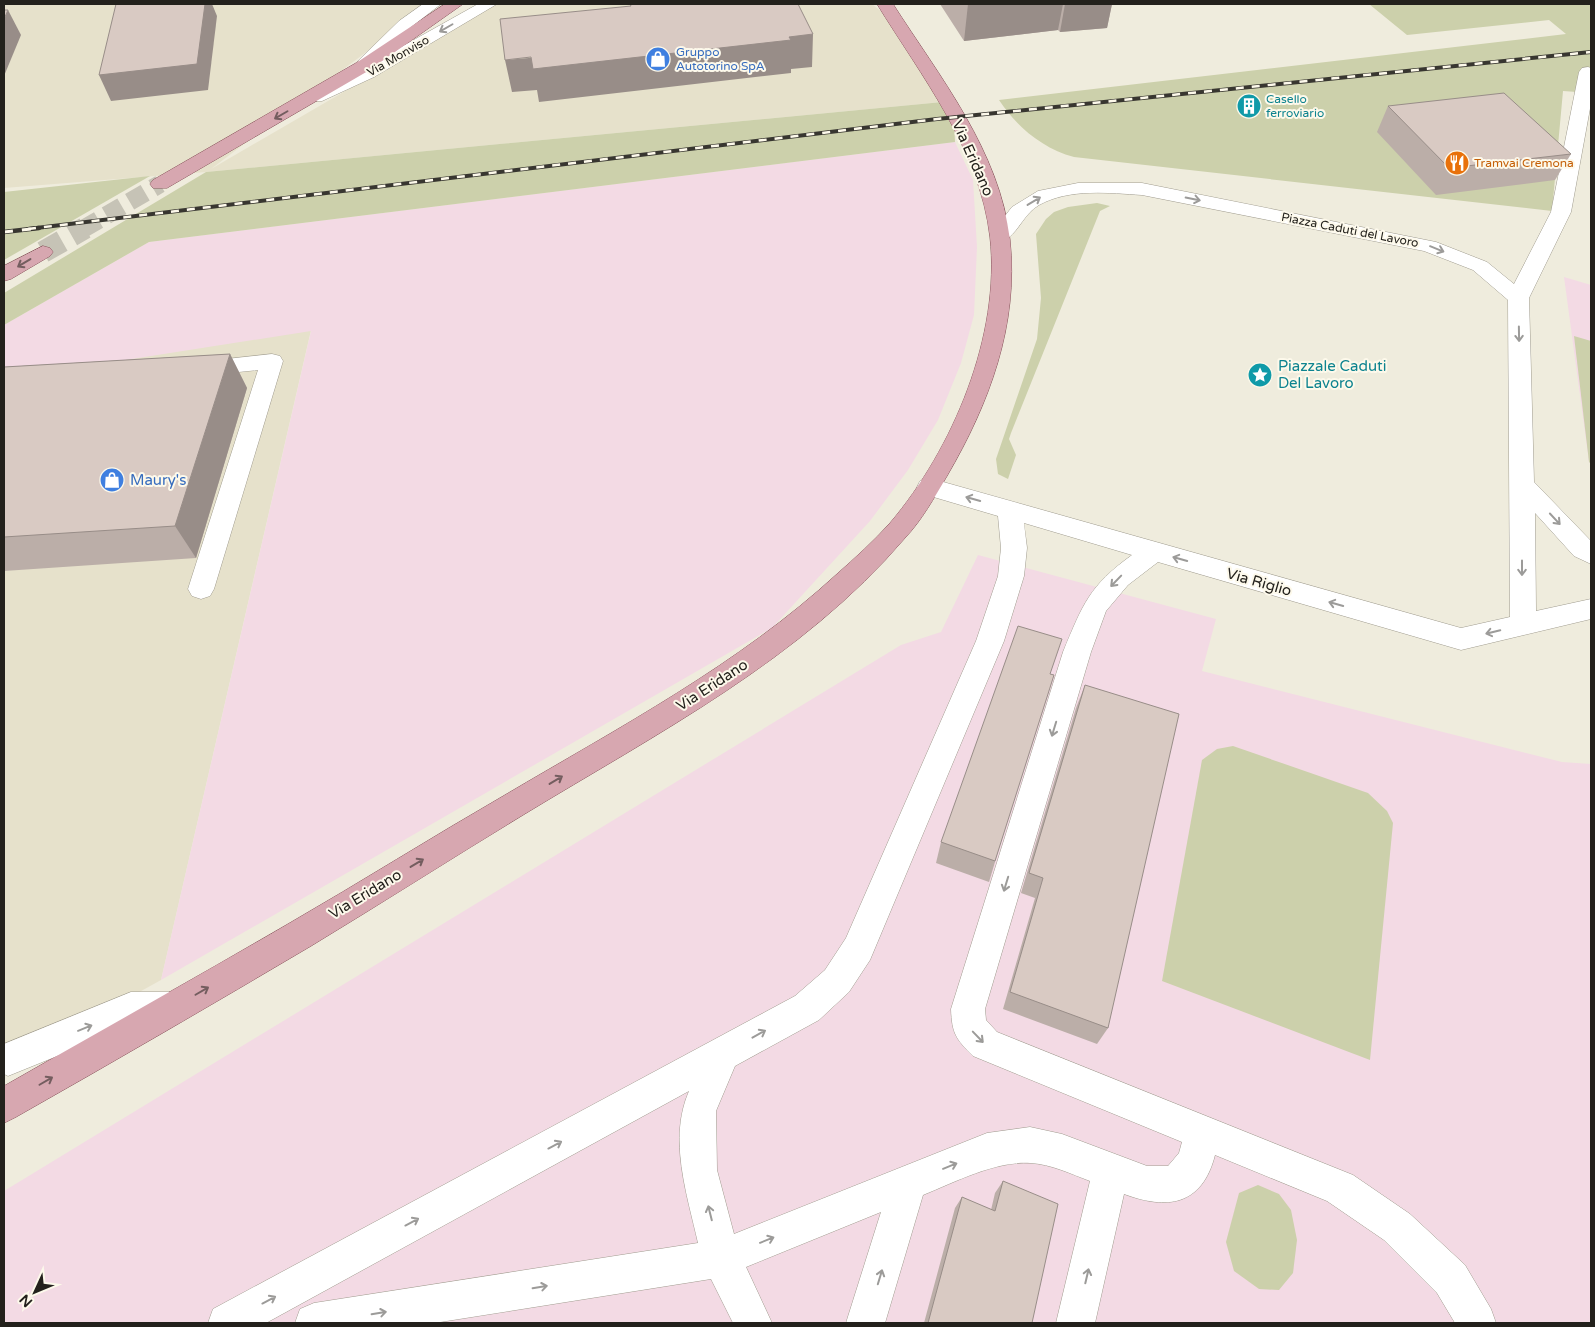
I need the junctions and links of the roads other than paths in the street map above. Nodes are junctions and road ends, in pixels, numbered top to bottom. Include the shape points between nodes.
1 (433, 4) edge
2 (454, 4) edge
3 (489, 4) edge
4 (884, 6) edge
5 (362, 67) junction
6 (1588, 72) dead end
7 (304, 102) junction
8 (160, 184) tunnel mouth
9 (1000, 236) junction
10 (43, 252) tunnel mouth
11 (4, 275) edge
12 (1518, 298) junction
13 (173, 371) edge
14 (1522, 484) junction
15 (929, 487) junction
16 (1010, 510) junction
17 (1155, 551) junction
18 (1591, 554) edge
19 (202, 589) dead end
20 (1591, 609) edge
21 (1523, 624) junction
22 (171, 1008) junction
23 (722, 1055) junction
24 (8, 1060) dead end
25 (4, 1105) edge
26 (1203, 1132) junction
27 (1111, 1170) junction
28 (908, 1183) junction
29 (721, 1258) junction
30 (226, 1323) edge
31 (314, 1323) edge
32 (753, 1323) edge
33 (866, 1323) edge
34 (1076, 1323) edge
35 (1477, 1323) edge

1 - 5 street via 405,24
2 - 5 main road, Via Monviso
3 -> 7 street, Via Monviso via 368,73
4 - 9 main road, Via Eridano via 962,128 991,194
5 - 7 main road, Via Monviso
6 - 12 street via 1561,212
7 -> 8 main road, Via Monviso
9 -> 12 street, Piazza Caduti del Lavoro via 1020,210 1042,196 1080,188 1142,189 1429,246 1480,266
9 - 15 main road, Via Eridano via 1000,297 986,371 967,419
10 -> 11 main road
12 -> 14 street
13 - 19 street via 272,361
14 -> 18 street
14 -> 21 street
16 -> 15 street, Via Riglio
22 -> 15 main road, Via Eridano via 303,933 642,729 779,640 831,597 898,531
16 - 17 street, Via Riglio
23 -> 16 street via 808,1008 837,981 858,949 990,641 1011,576 1014,548
21 -> 17 street, Via Riglio via 1461,639
17 -> 26 street via 1119,578 1095,606 1077,652 968,1009 968,1018 969,1028 985,1044
20 - 21 street, Via Riglio
24 -> 22 street via 131,1009
25 -> 22 main road, Via Eridano
29 -> 23 street via 699,1170 698,1111
30 -> 23 street
26 - 27 street via 1195,1163 1176,1184 1147,1184
26 - 35 street via 1340,1188 1397,1227 1451,1279
28 -> 27 street via 987,1151 1030,1145 1062,1152
34 -> 27 street
29 -> 28 street
33 -> 28 street
31 -> 29 street
29 - 32 street

